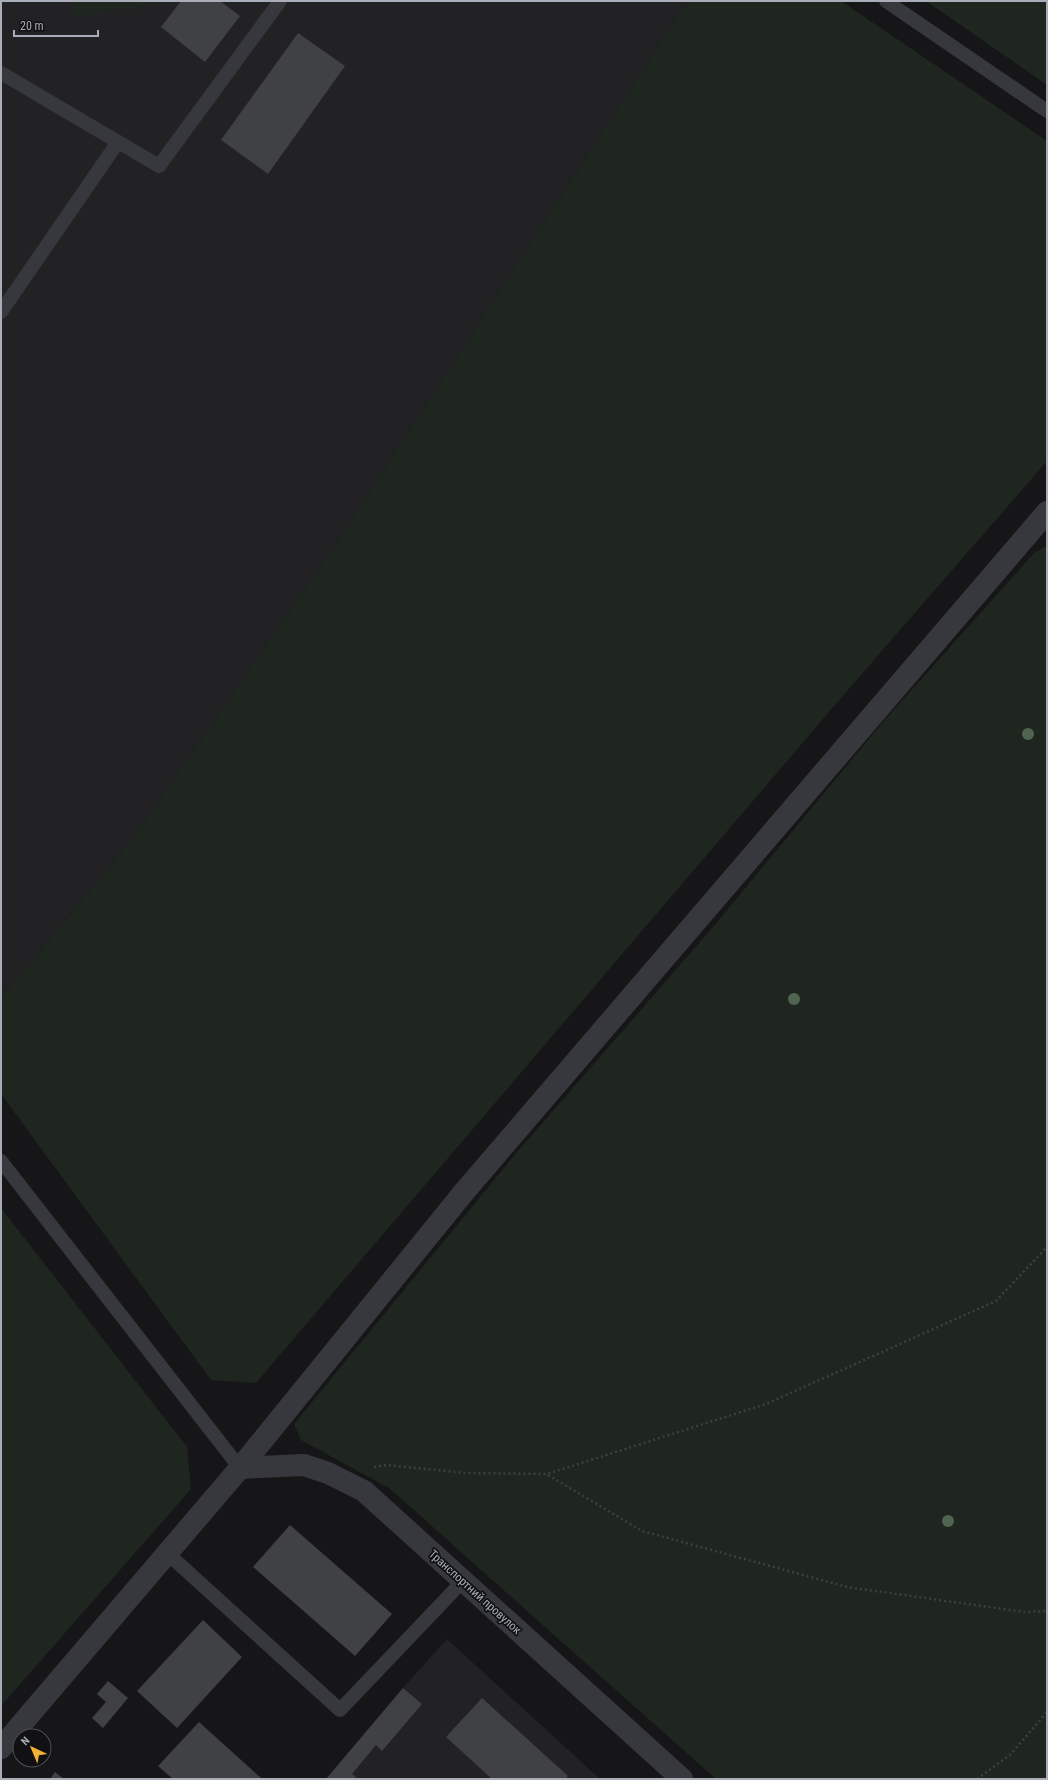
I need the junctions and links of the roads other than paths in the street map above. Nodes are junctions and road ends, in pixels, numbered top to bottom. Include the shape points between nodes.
1 (280, 1) edge
2 (886, 1) edge
3 (1, 73) edge
4 (1047, 111) edge
5 (118, 142) junction
6 (1, 312) edge
7 (1047, 512) edge
8 (1, 1161) edge
9 (240, 1468) junction
10 (167, 1553) junction
11 (463, 1581) junction
12 (1, 1748) edge
13 (682, 1779) edge

1 - 5 lane via 159,166
2 - 4 lane
3 - 5 lane
5 - 6 lane
7 - 9 street via 464,1192
8 - 9 lane
9 - 10 street
9 - 11 street, Транспортний провулок via 304,1465 328,1473 364,1491
10 - 11 lane via 340,1710
10 - 12 street
11 - 13 street, Транспортний провулок

